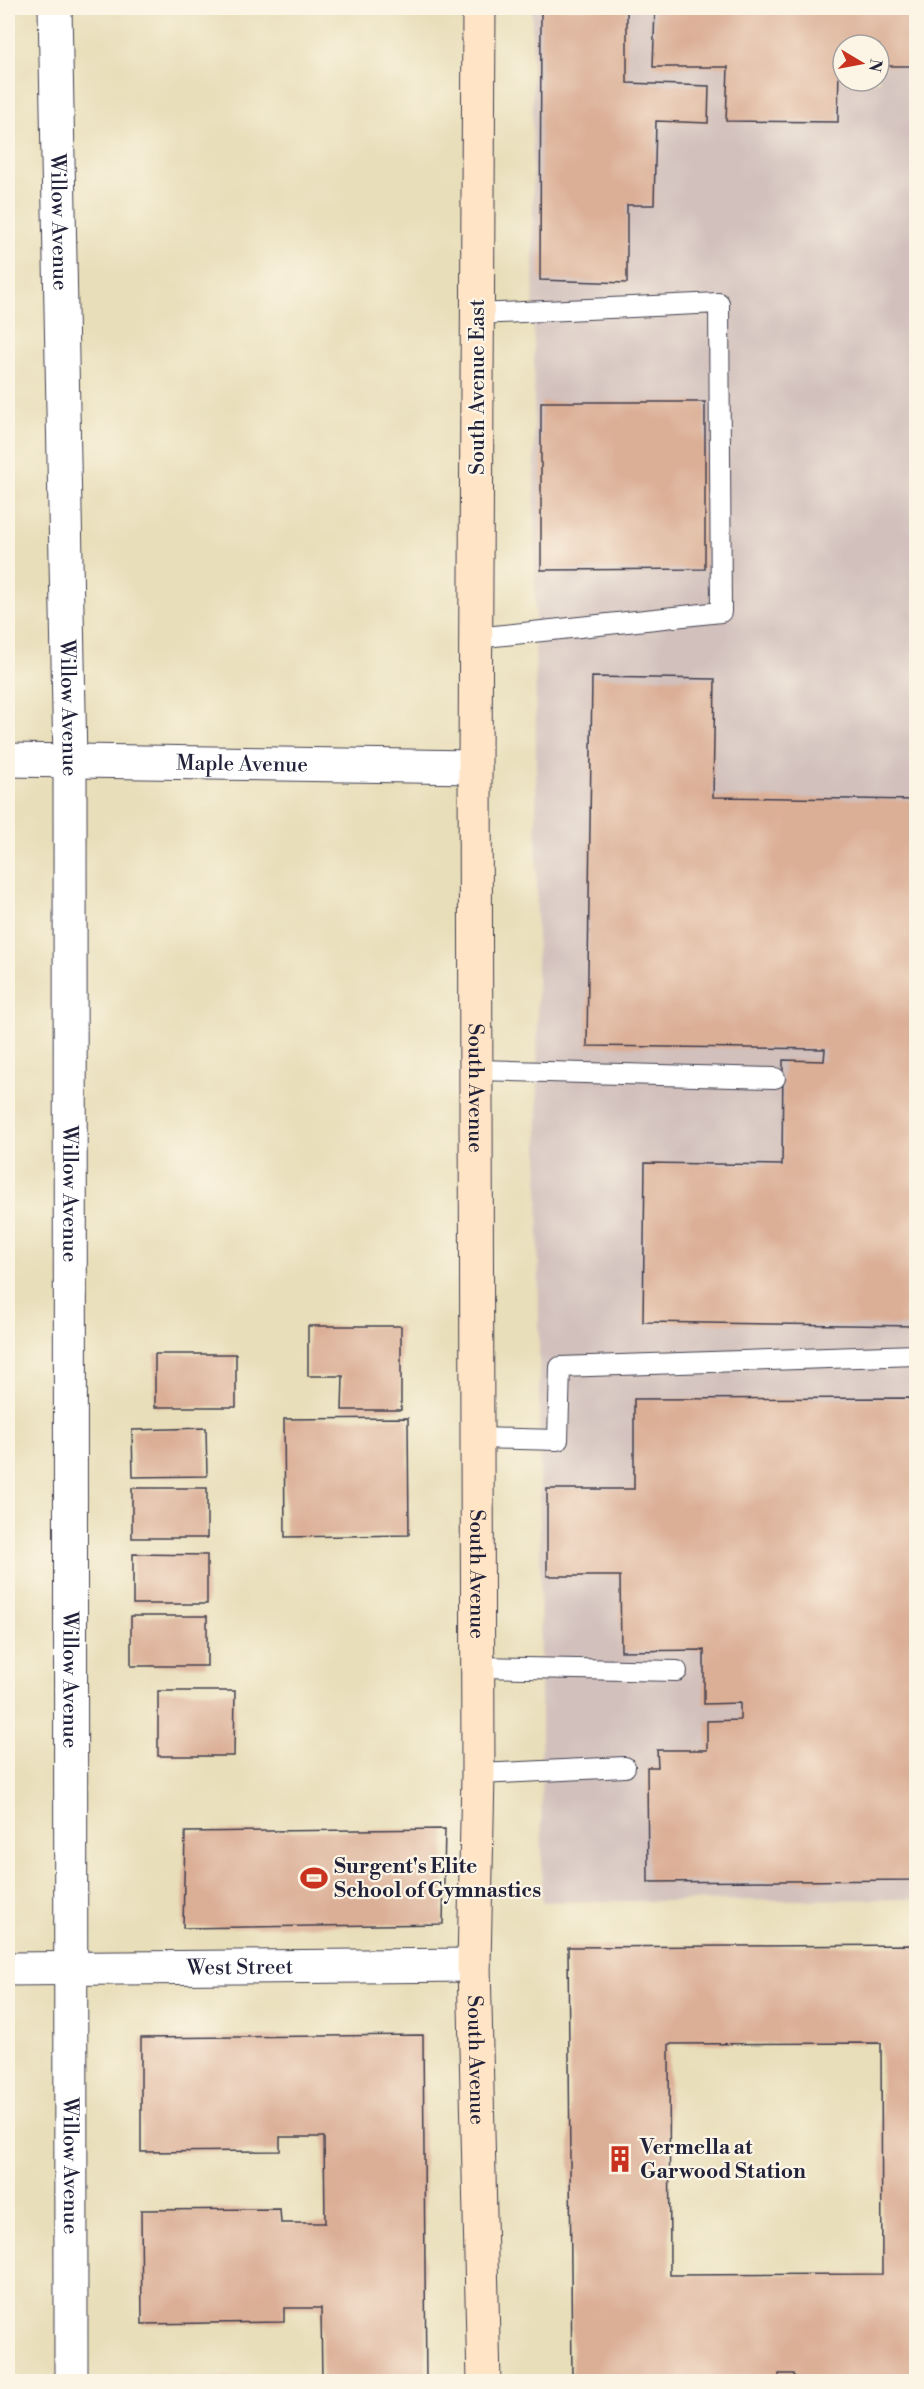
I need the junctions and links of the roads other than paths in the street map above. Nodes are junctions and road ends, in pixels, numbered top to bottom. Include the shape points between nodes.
1 (55, 8) edge
2 (479, 8) edge
3 (477, 314) junction
4 (476, 638) junction
5 (8, 760) edge
6 (70, 761) junction
7 (475, 767) junction
8 (476, 1070) junction
9 (775, 1078) dead end
10 (916, 1355) edge
11 (477, 1438) junction
12 (477, 1667) junction
13 (677, 1671) dead end
14 (625, 1767) dead end
15 (477, 1774) junction
16 (474, 1965) junction
17 (8, 1969) edge
18 (71, 1969) junction
19 (71, 2382) edge
20 (484, 2382) edge

1 - 6 street, Willow Avenue
2 - 3 main road, South Avenue East
3 - 4 main road, South Avenue East
3 - 4 lane via 719,303 721,612
4 - 7 main road, South Avenue East
5 - 6 street, Maple Avenue
6 - 7 street, Maple Avenue
6 - 18 street, Willow Avenue
7 - 8 main road, South Avenue
8 - 9 lane
8 - 11 main road, South Avenue
10 - 11 lane via 560,1367 558,1440
11 - 12 main road, South Avenue
12 - 13 lane
12 - 15 main road, South Avenue
14 - 15 lane
15 - 16 main road, South Avenue
16 - 18 street, West Street
16 - 20 main road, South Avenue
17 - 18 street, West Street
18 - 19 street, Willow Avenue

